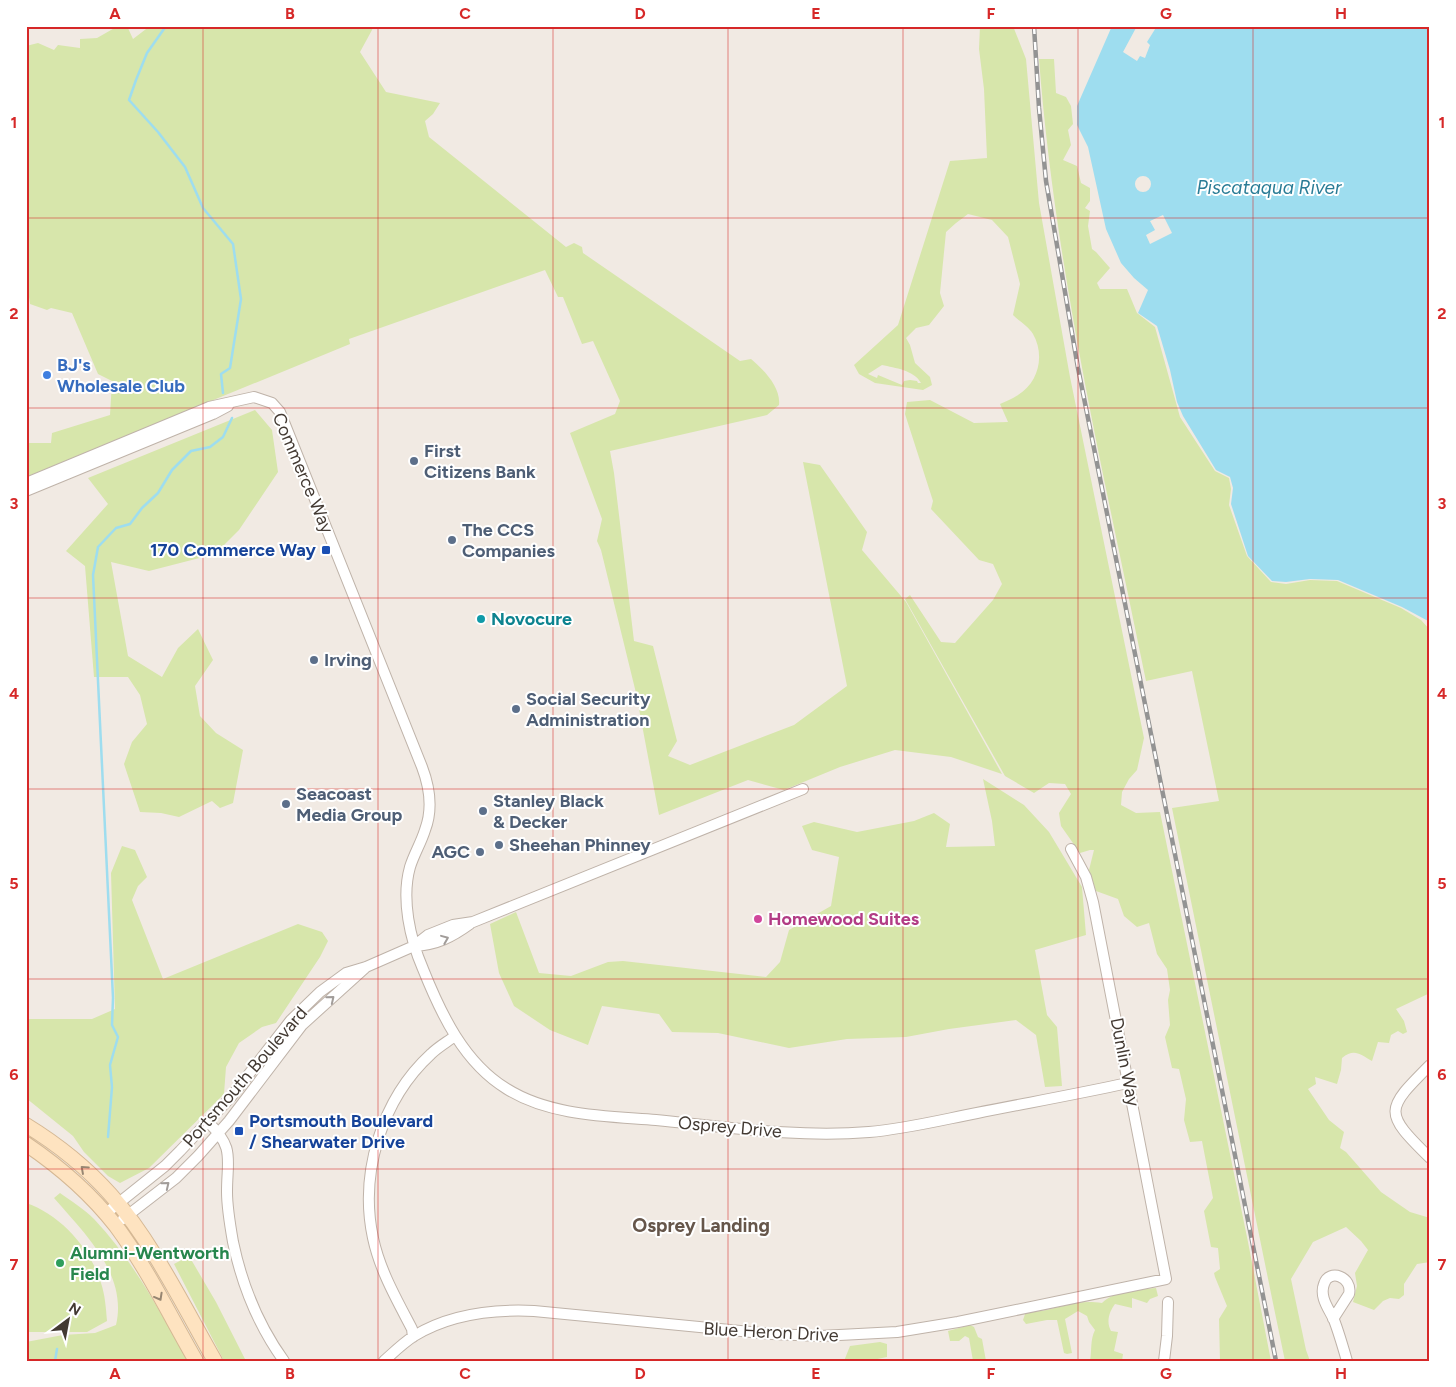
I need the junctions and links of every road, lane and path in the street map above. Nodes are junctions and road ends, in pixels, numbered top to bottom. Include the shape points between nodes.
1 (238, 401) junction
2 (26, 483) edge
3 (26, 492) edge
4 (803, 789) dead end
5 (1071, 849) dead end
6 (414, 946) junction
7 (366, 967) junction
8 (455, 1036) junction
9 (1430, 1065) edge
10 (1128, 1083) junction
11 (208, 1122) junction
12 (26, 1125) edge
13 (219, 1133) junction
14 (26, 1144) edge
15 (1430, 1158) edge
16 (118, 1203) junction
17 (105, 1214) junction
18 (128, 1216) junction
19 (115, 1226) junction
20 (1166, 1279) joint
21 (1168, 1302) dead end
22 (1333, 1318) dead end
23 (413, 1336) junction
24 (196, 1361) edge
25 (215, 1361) edge
26 (284, 1361) edge
27 (384, 1361) edge
28 (1164, 1361) edge
29 (1347, 1361) edge

1 - 2 street, Commerce Way via 209,407
1 - 3 street, Commerce Way
1 - 6 street, Commerce Way via 254,397 266,400 283,417 427,779 430,796 428,818 410,867 408,885
4 - 6 street, Portsmouth Boulevard via 473,922 454,935 430,945
5 - 10 street, Dunlin Way via 1086,877 1093,902
6 - 7 street, Portsmouth Boulevard
6 - 8 street, Osprey Drive
7 - 11 street, Portsmouth Boulevard via 346,973 300,1010
13 -> 7 street, Portsmouth Boulevard via 302,1025
8 - 10 street, Osprey Drive via 497,1082 548,1106 616,1117 780,1132 884,1130
8 - 23 street via 430,1055 406,1083 386,1119 371,1167 369,1211 373,1239 386,1278
9 - 15 street via 1402,1094 1395,1110 1403,1131
10 - 20 street, Dunlin Way
11 - 13 street
11 - 16 street, Portsmouth Boulevard via 165,1166
16 -> 12 main road via 68,1154
18 -> 13 street, Portsmouth Boulevard via 188,1167
13 - 26 street via 228,1156 228,1204 242,1277 256,1315
14 - 17 main road via 63,1172
16 - 17 street, Portsmouth Boulevard
16 - 18 main road
17 - 19 main road
18 - 19 street, Portsmouth Boulevard
18 - 25 main road
19 -> 24 main road via 146,1272
20 - 23 street, Blue Heron Drive via 958,1322 872,1334 800,1336 508,1310 471,1314
21 - 28 street
22 - 29 street
23 - 27 street, Blue Heron Drive

